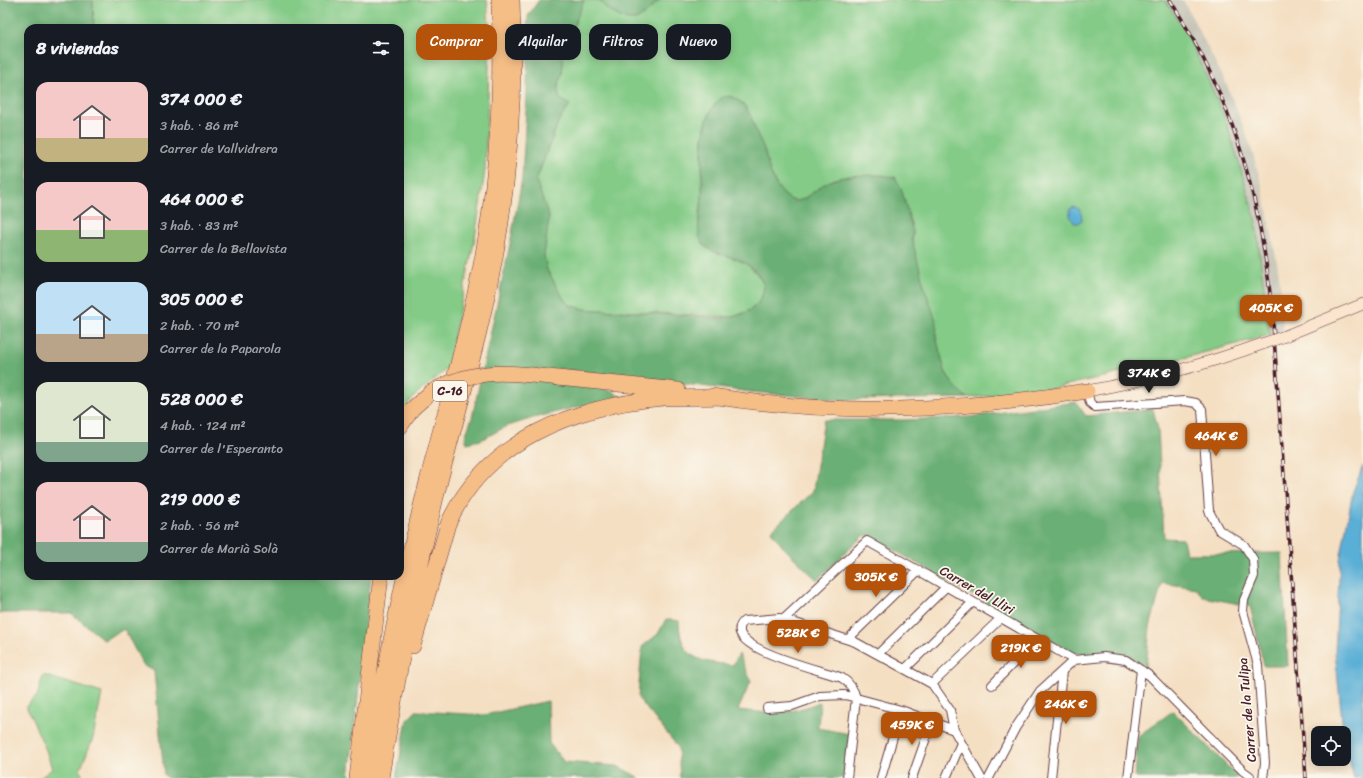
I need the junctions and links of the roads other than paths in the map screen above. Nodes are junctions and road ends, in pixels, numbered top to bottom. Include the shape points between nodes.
1 (499, 0) edge
2 (512, 0) edge
3 (1363, 304) edge
4 (1087, 391) junction
5 (720, 397) junction
6 (404, 421) edge
7 (919, 570) junction
8 (381, 580) edge
9 (404, 580) edge
10 (404, 580) edge
11 (946, 586) junction
12 (973, 602) junction
13 (1000, 618) junction
14 (784, 619) junction
15 (848, 639) junction
16 (1037, 639) junction
17 (879, 653) junction
18 (1074, 660) junction
19 (905, 668) junction
20 (1141, 670) junction
21 (1062, 671) junction
22 (932, 684) junction
23 (992, 685) dead end
24 (856, 698) junction
25 (767, 708) dead end
26 (901, 710) junction
27 (932, 721) junction
28 (954, 730) junction
29 (961, 743) junction
30 (384, 759) junction
31 (1251, 777) edge
32 (357, 778) edge
33 (367, 778) edge
34 (381, 778) edge
35 (847, 778) edge
36 (881, 778) edge
37 (912, 778) edge
38 (946, 778) edge
39 (981, 778) edge
40 (988, 778) edge
41 (1051, 778) edge
42 (1128, 778) edge
43 (1263, 778) edge

1 - 9 highway, C-16 via 499,122 481,266
2 - 30 highway, C-16 via 512,118 501,224 472,360 418,578
3 - 4 main road, bridge via 1266,344 1213,362
4 - 5 highway via 985,405 894,411 806,406
4 - 43 street, Carrer de la Tulipa via 1090,404 1095,407 1191,401 1199,406 1203,413 1209,511 1224,535 1248,549 1253,559 1254,576 1244,600 1243,611 1258,665 1265,763
5 - 6 highway, bridge via 507,373 476,374 430,392 412,409
5 - 30 highway via 664,398 614,405 584,413 557,422 514,444 482,472 456,507 448,524
7 - 11 street, Carrer del Lliri
7 - 14 street, Carrer del Lliri via 867,541
7 - 15 street
8 - 32 highway
10 - 33 highway, C-16
11 - 12 street, Carrer del Lliri
11 - 17 street
12 - 13 street, Carrer del Lliri
12 - 19 street
13 - 16 street, Carrer del Lliri
13 - 22 street
14 - 15 street
14 - 24 street via 744,621 740,631 750,643 771,655 841,678 852,688
15 - 17 street
16 - 18 street, Carrer del Lliri
16 - 23 street
17 - 19 street
18 - 20 street via 1115,658 1126,660
18 - 21 street
19 - 22 street
20 - 31 street
20 - 42 street
21 - 40 street via 1040,691 1030,705
21 - 41 street
22 - 28 street via 950,710
24 - 25 street via 834,694 792,706
24 - 26 street
24 - 35 street
26 - 27 street
26 - 36 street
27 - 28 street
27 - 37 street
28 - 29 street
29 - 38 street
29 - 39 street
30 - 34 highway, C-16

